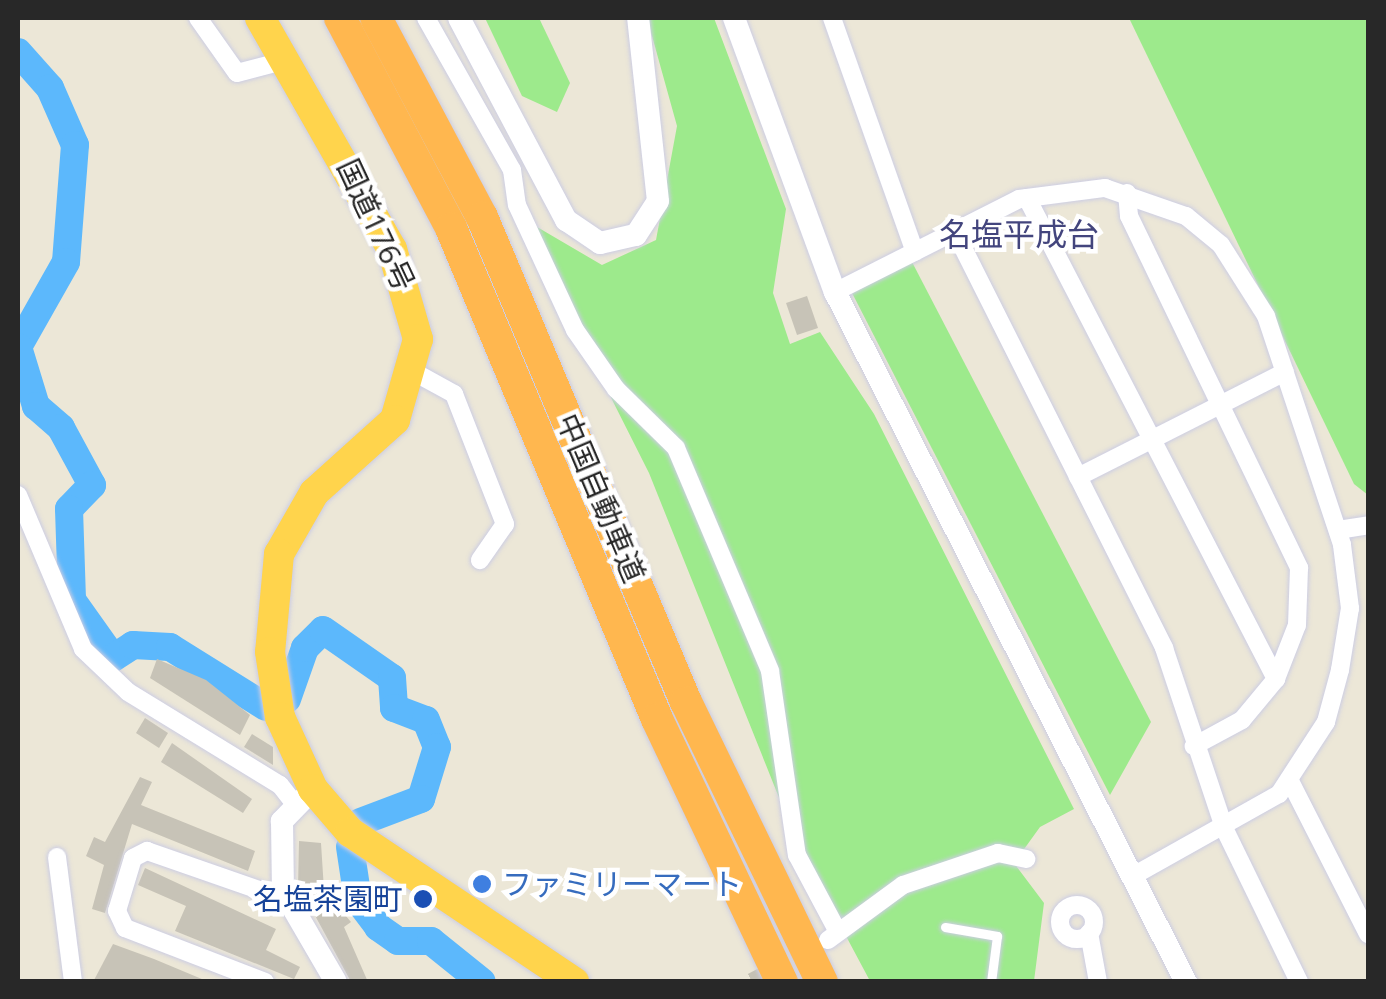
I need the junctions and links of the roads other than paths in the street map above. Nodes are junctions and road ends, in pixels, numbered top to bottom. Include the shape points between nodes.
1 (198, 18) edge
2 (260, 18) edge
3 (340, 18) edge
4 (376, 18) edge
5 (426, 18) edge
6 (459, 18) edge
7 (638, 18) edge
8 (734, 18) edge
9 (832, 18) edge
10 (287, 60) junction
11 (1127, 193) junction
12 (1027, 198) junction
13 (955, 232) junction
14 (915, 252) junction
15 (835, 292) junction
16 (414, 372) junction
17 (1285, 372) junction
18 (1225, 402) junction
19 (1150, 440) junction
20 (1078, 477) junction
21 (18, 495) edge
22 (1368, 526) edge
23 (1338, 530) junction
24 (480, 560) dead end
25 (1276, 679) junction
26 (1194, 746) junction
27 (1290, 781) junction
28 (304, 796) junction
29 (1225, 830) junction
30 (57, 857) dead end
31 (1026, 859) dead end
32 (1133, 876) junction
33 (288, 900) junction
34 (944, 927) dead end
35 (1090, 934) dead end
36 (1368, 934) edge
37 (73, 982) edge
38 (266, 982) edge
39 (336, 982) edge
40 (574, 982) edge
41 (782, 982) edge
42 (822, 982) edge
43 (991, 982) edge
44 (1098, 982) edge
45 (1186, 982) edge
46 (1299, 982) edge

1 - 10 street via 237,73
2 - 10 highway, 国道176号
3 - 41 highway, 中国自動車道 via 451,228 657,719
4 - 42 highway, 中国自動車道 via 482,217 686,702
5 - 31 street via 512,170 517,205 574,330 616,389 676,448 770,671 798,855 833,936 917,879 998,853
6 - 7 street via 566,220 600,243 636,234 658,200
8 - 15 street
9 - 14 street
10 - 16 highway, 国道176号 via 392,249 416,320
11 - 12 street
11 - 17 street via 1186,216 1221,244 1260,303
11 - 18 street via 1129,216
12 - 13 street
12 - 19 street
13 - 14 street
13 - 20 street
14 - 15 street
15 - 32 street
16 - 24 street via 454,394 505,524
16 - 28 highway, 国道176号 via 395,420 314,492 279,554 272,683
17 - 18 street
17 - 23 street
18 - 19 street
18 - 25 street via 1298,568 1297,625
19 - 20 street
19 - 25 street
20 - 26 street via 1164,648
21 - 28 street via 83,649 128,692
22 - 23 street
23 - 27 street via 1350,608 1340,670 1326,722
25 - 26 street via 1242,720
26 - 29 street
27 - 29 street
27 - 36 street
28 - 33 street via 282,821
28 - 40 highway, 国道176号
29 - 32 street
29 - 46 street
30 - 37 street
32 - 45 street
33 - 38 street via 147,851 133,858 118,912 124,928
33 - 39 street
34 - 43 lane via 998,936
35 - 44 street

